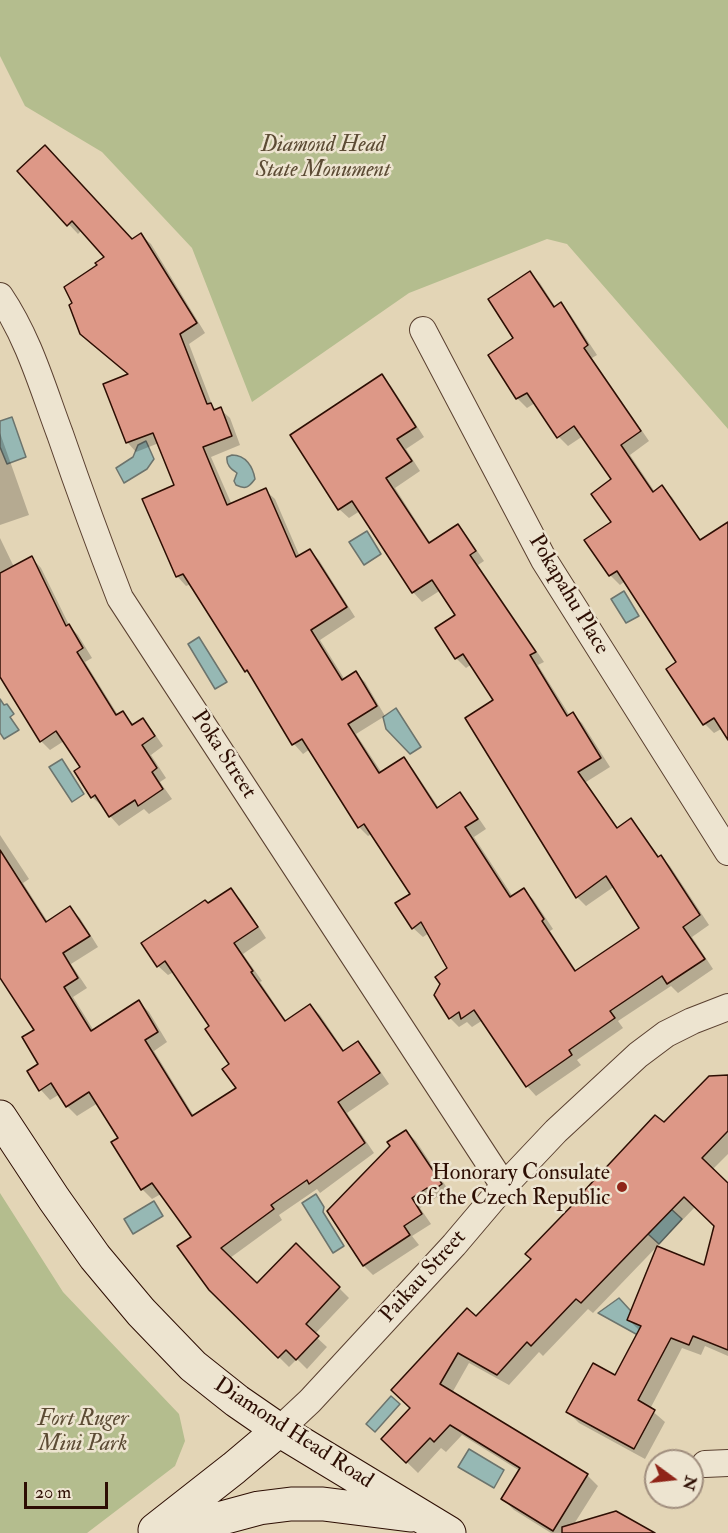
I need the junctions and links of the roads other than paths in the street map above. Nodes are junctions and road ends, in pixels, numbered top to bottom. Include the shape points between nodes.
1 (0, 296) edge
2 (423, 330) dead end
3 (728, 852) edge
4 (728, 1007) edge
5 (0, 1117) edge
6 (504, 1186) junction
7 (279, 1430) junction
8 (420, 1516) junction
9 (151, 1533) edge
10 (167, 1533) edge
11 (449, 1533) edge

1 - 6 street, Poka Street via 28,344 120,598
2 - 3 street, Pokapahu Place via 544,560
4 - 6 street, Paikau Street via 675,1029 638,1054
5 - 7 street, Diamond Head Road via 95,1257 141,1312 193,1366
6 - 7 street, Paikau Street via 454,1245
7 - 8 street, Diamond Head Road
7 - 9 street, Paikau Street
8 - 10 street via 291,1504 259,1508
8 - 11 street, Diamond Head Road

